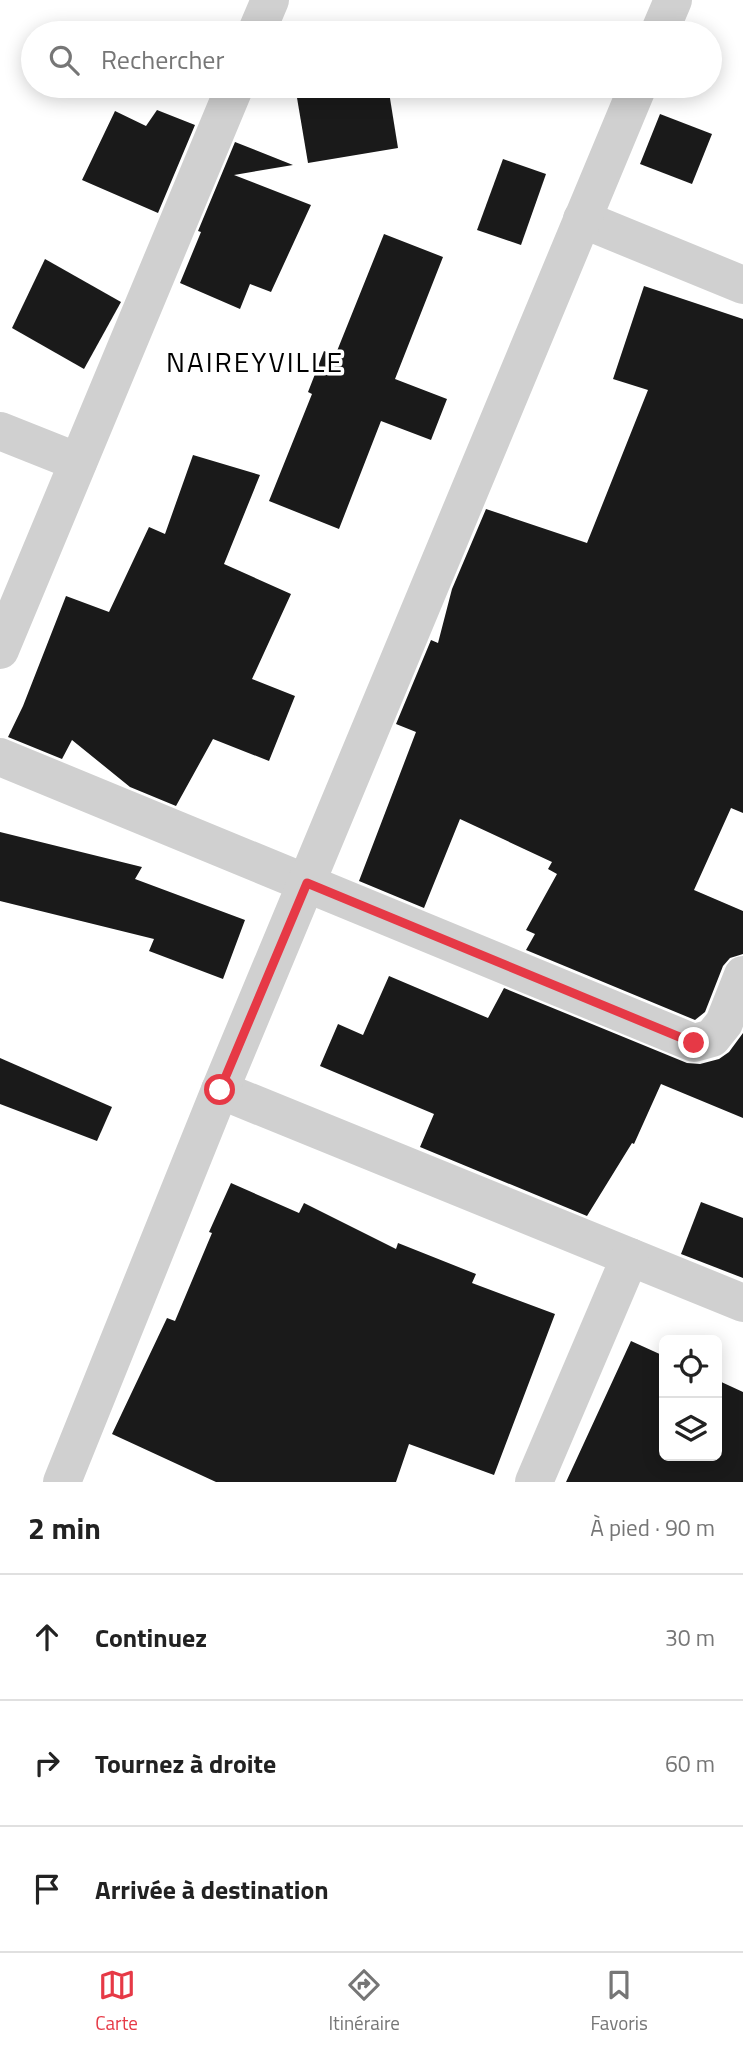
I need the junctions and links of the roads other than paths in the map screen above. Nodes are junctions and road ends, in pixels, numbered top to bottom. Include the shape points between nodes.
1 (270, 0) edge
2 (673, 0) edge
3 (261, 21) edge
4 (664, 21) edge
5 (229, 98) edge
6 (633, 98) edge
7 (582, 219) junction
8 (743, 285) edge
9 (0, 431) edge
10 (78, 462) junction
11 (0, 650) edge
12 (0, 757) edge
13 (307, 883) junction
14 (743, 975) edge
15 (220, 1090) junction
16 (630, 1257) junction
17 (743, 1303) edge
18 (62, 1482) edge
19 (534, 1482) edge

1 - 3 street
2 - 4 street
5 - 10 street
6 - 7 street
7 - 8 street
7 - 13 street
9 - 10 street
10 - 11 street
12 - 13 street
13 - 14 street via 694,1043 712,1038 724,1023
13 - 15 street
15 - 16 street
15 - 18 street
16 - 17 street
16 - 19 street

